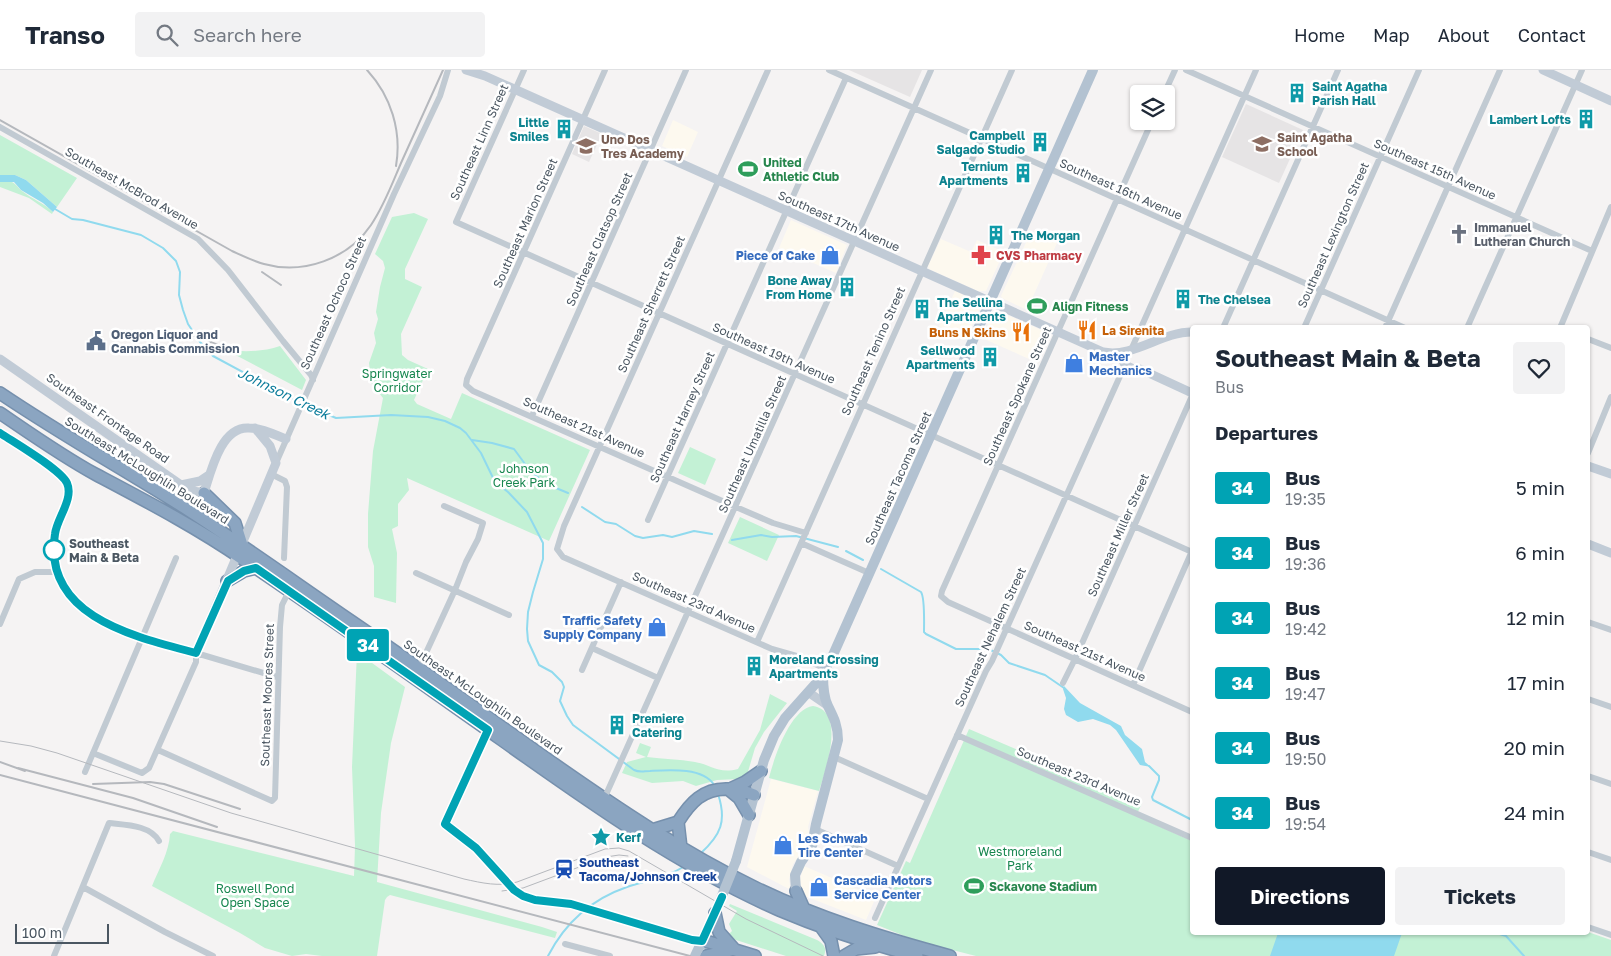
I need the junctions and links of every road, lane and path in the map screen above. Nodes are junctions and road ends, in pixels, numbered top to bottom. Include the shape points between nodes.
1 (448, 70) edge
2 (466, 70) edge
3 (524, 70) edge
4 (605, 70) edge
5 (686, 70) edge
6 (768, 70) edge
7 (829, 70) edge
8 (931, 70) edge
9 (1012, 70) edge
10 (1093, 70) edge
11 (1175, 70) edge
12 (1186, 70) edge
13 (1256, 70) edge
14 (1338, 70) edge
15 (1419, 70) edge
16 (1500, 70) edge
17 (1543, 70) edge
18 (1582, 70) edge
19 (846, 78) junction
20 (1575, 84) junction
21 (1168, 85) edge
22 (515, 90) junction
23 (1244, 96) junction
24 (1611, 100) edge
25 (914, 108) junction
26 (582, 120) junction
27 (0, 127) edge
28 (1312, 127) junction
29 (1148, 130) edge
30 (981, 139) junction
31 (651, 150) junction
32 (1381, 157) junction
33 (1049, 169) junction
34 (718, 181) junction
35 (1448, 187) junction
36 (1117, 199) junction
37 (1610, 209) edge
38 (786, 211) junction
39 (1516, 218) junction
40 (456, 222) joint
41 (1185, 230) junction
42 (854, 241) junction
43 (1592, 251) junction
44 (524, 253) junction
45 (1253, 260) junction
46 (922, 272) junction
47 (591, 284) junction
48 (1321, 290) junction
49 (990, 302) junction
50 (659, 314) junction
51 (1388, 320) junction
52 (1224, 325) edge
53 (1305, 325) edge
54 (1386, 325) edge
55 (1399, 325) edge
56 (1468, 325) edge
57 (1561, 325) edge
58 (1190, 332) edge
59 (1058, 333) junction
60 (1590, 339) edge
61 (727, 343) junction
62 (1611, 348) edge
63 (1131, 350) junction
64 (1120, 353) junction
65 (0, 359) edge
66 (1125, 365) junction
67 (1140, 369) junction
68 (795, 374) junction
69 (312, 380) junction
70 (466, 385) joint
71 (0, 393) edge
72 (1190, 393) edge
73 (1611, 397) edge
74 (1190, 399) edge
75 (863, 405) junction
76 (0, 413) edge
77 (532, 416) junction
78 (255, 428) junction
79 (0, 433) edge
80 (930, 435) junction
81 (286, 440) junction
82 (600, 446) junction
83 (1590, 448) edge
84 (276, 463) junction
85 (998, 465) junction
86 (1590, 467) edge
87 (271, 474) junction
88 (1611, 474) edge
89 (210, 475) junction
90 (668, 477) junction
91 (181, 485) junction
92 (204, 493) junction
93 (1066, 496) junction
94 (444, 506) dead end
95 (736, 507) junction
96 (648, 520) dead end
97 (1134, 526) junction
98 (803, 539) junction
99 (1590, 545) edge
100 (557, 549) joint
101 (240, 550) junction
102 (1190, 550) edge
103 (1611, 553) edge
104 (1190, 555) edge
105 (176, 558) dead end
106 (284, 558) dead end
107 (256, 568) junction
108 (58, 572) junction
109 (416, 573) dead end
110 (869, 573) junction
111 (228, 581) junction
112 (621, 582) junction
113 (289, 590) junction
114 (455, 590) junction
115 (942, 598) joint
116 (688, 612) junction
117 (509, 616) dead end
118 (1590, 623) edge
119 (0, 624) edge
120 (1007, 629) junction
121 (1611, 630) edge
122 (142, 638) junction
123 (757, 642) junction
124 (592, 648) junction
125 (196, 653) junction
126 (1075, 659) junction
127 (419, 668) junction
128 (582, 670) dead end
129 (824, 672) junction
130 (277, 677) junction
131 (658, 678) junction
132 (1063, 683) dead end
133 (1132, 685) junction
134 (808, 692) junction
135 (1590, 700) edge
136 (827, 705) junction
137 (1611, 707) edge
138 (1190, 709) edge
139 (957, 735) junction
140 (158, 750) junction
141 (93, 753) junction
142 (834, 756) junction
143 (761, 771) junction
144 (85, 772) dead end
145 (1590, 777) edge
146 (1611, 784) edge
147 (728, 789) junction
148 (754, 795) junction
149 (604, 799) junction
150 (928, 799) junction
151 (749, 815) junction
152 (678, 822) junction
153 (815, 829) junction
154 (652, 830) junction
155 (1190, 837) edge
156 (159, 841) dead end
157 (677, 851) junction
158 (1590, 853) edge
159 (1611, 860) edge
160 (700, 865) junction
161 (898, 866) junction
162 (83, 887) junction
163 (796, 891) joint
164 (804, 909) junction
165 (715, 913) junction
166 (875, 918) dead end
167 (821, 927) junction
168 (1590, 928) edge
169 (1611, 935) edge
170 (565, 944) dead end
171 (880, 946) junction
172 (735, 950) junction
173 (702, 952) edge
174 (57, 955) edge
175 (213, 956) edge
176 (610, 956) edge
177 (755, 956) edge
178 (834, 956) edge
179 (844, 956) edge
180 (916, 956) edge
181 (950, 956) edge

1 - 69 street, Southeast Ochoco Street via 440,96
2 - 22 street, Southeast 17th Avenue
3 - 22 street, Southeast Linn Street
4 - 26 street, Southeast Marion Street
5 - 31 street, Southeast Clatsop Street
6 - 34 street, Southeast Sherrett Street
7 - 19 street, Southeast 16th Avenue
8 - 25 street, Southeast Umatilla Street
9 - 30 street, Southeast Tenino Street
10 - 33 main road, Southeast Tacoma Street
11 - 21 street
12 - 23 street, Southeast 15th Avenue
13 - 23 street
14 - 28 street
15 - 32 street, Southeast Lexington Street
16 - 35 street
17 - 20 street
18 - 20 street
19 - 25 street, Southeast 16th Avenue
19 - 38 street, Southeast Harney Street
20 - 24 street
20 - 39 street
22 - 26 street, Southeast 17th Avenue
22 - 40 street, Southeast Linn Street
23 - 28 street, Southeast 15th Avenue
23 - 41 street
25 - 30 street, Southeast 16th Avenue
25 - 42 street, Southeast Umatilla Street
26 - 31 street, Southeast 17th Avenue
26 - 44 street, Southeast Marion Street
27 - 69 street, Southeast McBrod Avenue via 198,239 228,270
28 - 32 street, Southeast 15th Avenue
28 - 45 street
29 - 36 street, Southeast Spokane Street
30 - 33 street, Southeast 16th Avenue
30 - 46 street, Southeast Tenino Street
31 - 34 street, Southeast 17th Avenue
31 - 47 street, Southeast Clatsop Street
32 - 35 street, Southeast 15th Avenue
32 - 48 street, Southeast Lexington Street
33 - 36 street, Southeast 16th Avenue
33 - 49 main road, Southeast Tacoma Street
34 - 38 street, Southeast 17th Avenue
34 - 50 street, Southeast Sherrett Street
35 - 39 street, Southeast 15th Avenue
35 - 51 street
36 - 41 street, Southeast 16th Avenue
36 - 59 street, Southeast Spokane Street
37 - 43 street
38 - 42 street, Southeast 17th Avenue
38 - 61 street, Southeast Harney Street
39 - 43 street, Southeast 15th Avenue
39 - 56 street
40 - 44 street, Southeast 19th Avenue
41 - 45 street, Southeast 16th Avenue
41 - 63 street
42 - 46 street, Southeast 17th Avenue
42 - 68 street, Southeast Umatilla Street
43 - 57 street
44 - 47 street, Southeast 19th Avenue
44 - 70 street, Southeast Marion Street
45 - 48 street, Southeast 16th Avenue
45 - 52 street
46 - 49 street, Southeast 17th Avenue
46 - 75 street, Southeast Tenino Street
47 - 50 street, Southeast 19th Avenue
47 - 77 street, Southeast Clatsop Street
48 - 51 street, Southeast 16th Avenue
48 - 53 street, Southeast Lexington Street
49 - 59 street, Southeast 17th Avenue
49 - 80 main road, Southeast Tacoma Street
50 - 61 street, Southeast 19th Avenue
50 - 82 street, Southeast Sherrett Street
51 - 54 street
51 - 55 street, Southeast 16th Avenue
58 - 63 street, Southeast 17th Avenue
59 - 64 street, Southeast 17th Avenue via 1103,352
59 - 85 street, Southeast Spokane Street
60 - 62 street
61 - 68 street, Southeast 19th Avenue
61 - 90 street, Southeast Harney Street
63 - 64 street, Southeast 17th Avenue
63 - 67 street via 1131,361
64 - 66 street
65 - 91 street, Southeast Frontage Road
66 - 67 street
66 - 93 street, Southeast Nehalem Street
67 - 72 street
68 - 75 street, Southeast 19th Avenue
68 - 95 street, Southeast Umatilla Street
69 - 81 street, Southeast Ochoco Street
70 - 77 street, Southeast 21st Avenue
71 - 101 highway, Southeast McLoughlin Boulevard via 181,505
73 - 83 street
74 - 97 street, Southeast Miller Street
75 - 80 street, Southeast 19th Avenue
75 - 98 street, Southeast Tenino Street
76 - 101 highway, Southeast McLoughlin Boulevard via 76,463
77 - 82 street, Southeast 21st Avenue
78 - 81 street
78 - 84 street via 270,446
78 - 89 street via 240,429 227,437
79 - 108 street via 57,471 68,485 68,498 54,537
80 - 85 street, Southeast 19th Avenue
80 - 110 main road, Southeast Tacoma Street
81 - 84 street, Southeast Ochoco Street
82 - 90 street, Southeast 21st Avenue
82 - 100 street, Southeast Sherrett Street via 558,540
84 - 87 street, Southeast Ochoco Street
85 - 93 street, Southeast 19th Avenue
85 - 115 street, Southeast Spokane Street via 942,591
86 - 88 street
87 - 101 street, Southeast Ochoco Street
87 - 106 street via 285,481 287,487
89 - 91 street
89 - 92 street
90 - 95 street, Southeast 21st Avenue
90 - 96 street, Southeast Harney Street
91 - 92 street, Southeast Frontage Road
92 - 101 highway via 235,523
93 - 97 street, Southeast 19th Avenue
93 - 120 street, Southeast Nehalem Street
94 - 114 street via 484,522
95 - 98 street, Southeast 21st Avenue
95 - 116 street, Southeast Umatilla Street
97 - 102 street, Southeast 19th Avenue
97 - 126 street, Southeast Miller Street
98 - 110 street, Southeast 21st Avenue
98 - 123 street, Southeast Tenino Street
99 - 103 street
100 - 112 street, Southeast 23rd Avenue via 563,557
101 - 107 highway, Southeast McLoughlin Boulevard
101 - 111 street, Southeast Ochoco Street
101 - 127 highway, Southeast McLoughlin Boulevard
104 - 133 street
105 - 122 street
107 - 111 highway
107 - 113 highway, Southeast McLoughlin Boulevard
108 - 119 street via 35,572 20,579
108 - 122 street via 71,596 84,610 111,626
109 - 114 street
110 - 129 main road, Southeast Tacoma Street
111 - 125 street, Southeast Ochoco Street
112 - 116 street, Southeast 23rd Avenue
112 - 124 street
113 - 130 street, Southeast Moores Street via 281,611
113 - 157 highway, Southeast McLoughlin Boulevard via 602,810
114 - 117 street
114 - 127 street
115 - 120 street, Southeast 21st Avenue
116 - 123 street, Southeast 23rd Avenue
116 - 131 street, Southeast Umatilla Street
118 - 121 street
120 - 126 street, Southeast 21st Avenue
120 - 139 street, Southeast Nehalem Street
122 - 125 street
122 - 141 street
123 - 129 street, Southeast 23rd Avenue via 800,656
124 - 128 street
124 - 131 street
125 - 130 street
125 - 140 street, Southeast Ochoco Street via 196,662
126 - 132 street, Southeast Miller Street
126 - 133 street, Southeast 21st Avenue
127 - 149 highway, Southeast McLoughlin Boulevard
129 - 134 main road, Southeast Tacoma Street
129 - 136 main road
130 - 140 street, Southeast Moores Street via 275,798 272,801
131 - 149 street, Southeast Umatilla Street
133 - 138 street, Southeast 21st Avenue
134 - 136 street
134 - 143 main road via 779,727
135 - 137 street
136 - 142 main road via 838,726
139 - 150 street, Southeast Nehalem Street
139 - 155 street, Southeast 23rd Avenue
140 - 141 street, Southeast Ochoco Street via 150,768 142,773
141 - 144 street
142 - 150 street
142 - 153 main road
143 - 147 highway
143 - 148 main road
145 - 146 street
147 - 148 highway
147 - 151 highway via 739,798
147 - 152 highway via 712,790 698,796
148 - 151 main road
149 - 154 highway, Southeast McLoughlin Boulevard
150 - 161 street, Southeast Nehalem Street
151 - 165 main road, bridge via 736,861
152 - 154 highway
152 - 157 highway
153 - 161 street
153 - 163 main road via 812,846 798,868
154 - 157 highway, Southeast McLoughlin Boulevard
156 - 162 street via 152,832 141,828 109,823
157 - 160 highway, Southeast McLoughlin Boulevard
158 - 159 street
160 - 164 highway, Southeast McLoughlin Boulevard
160 - 167 highway, Southeast McLoughlin Boulevard via 758,900
161 - 166 street, Southeast Nehalem Street
162 - 174 street
162 - 175 street
163 - 164 highway
164 - 181 highway, Southeast McLoughlin Boulevard via 884,938
165 - 172 highway via 719,932
165 - 173 main road
167 - 171 highway, Southeast McLoughlin Boulevard
167 - 178 highway via 831,941
168 - 169 street
170 - 176 street
171 - 179 highway via 856,949
171 - 180 highway, Southeast McLoughlin Boulevard
172 - 173 highway via 709,942
172 - 177 highway

